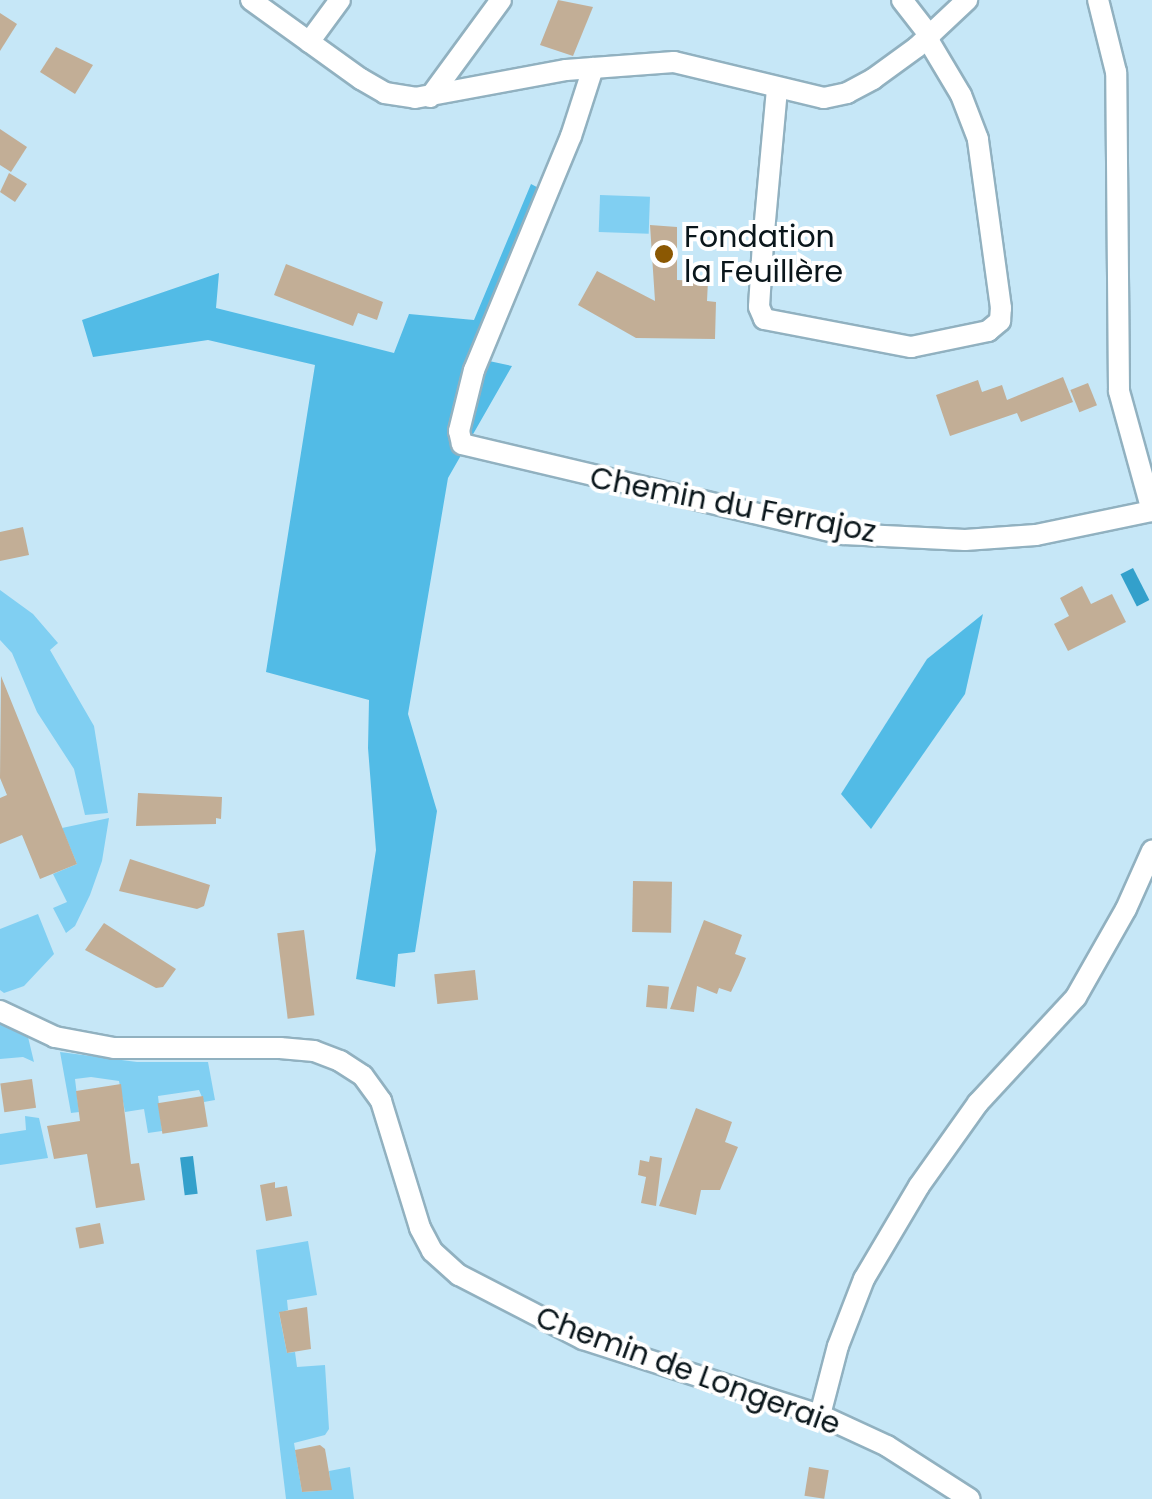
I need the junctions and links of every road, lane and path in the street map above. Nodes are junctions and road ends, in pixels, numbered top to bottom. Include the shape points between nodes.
1 (251, 0) edge
2 (340, 0) edge
3 (501, 0) edge
4 (902, 0) edge
5 (967, 0) edge
6 (1098, 0) edge
7 (928, 37) junction
8 (309, 42) junction
9 (593, 68) junction
10 (777, 89) junction
11 (430, 97) junction
12 (1152, 511) edge
13 (1152, 851) edge
14 (0, 1012) edge
15 (820, 1415) junction
16 (970, 1499) edge

1 - 8 street
2 - 8 street
3 - 11 street
4 - 7 street
5 - 7 street
6 - 12 street via 1116,72 1119,391
7 - 10 street via 847,93 824,98
7 - 10 street via 962,95 978,139 1001,308 1000,320 988,331 910,347 764,320 762,242
8 - 11 street via 385,93
9 - 10 street via 674,62
9 - 11 street
9 - 12 street, Chemin du Ferrajoz via 474,370 459,439 469,448 844,534 965,540 1036,535
13 - 15 street via 1076,996 978,1103 918,1186 864,1279
14 - 15 street, Chemin de Longeraie via 55,1037 114,1048 280,1048 340,1060 363,1076 380,1101 420,1228 432,1251 459,1276 582,1339
15 - 16 street, Chemin de Longeraie via 888,1446

